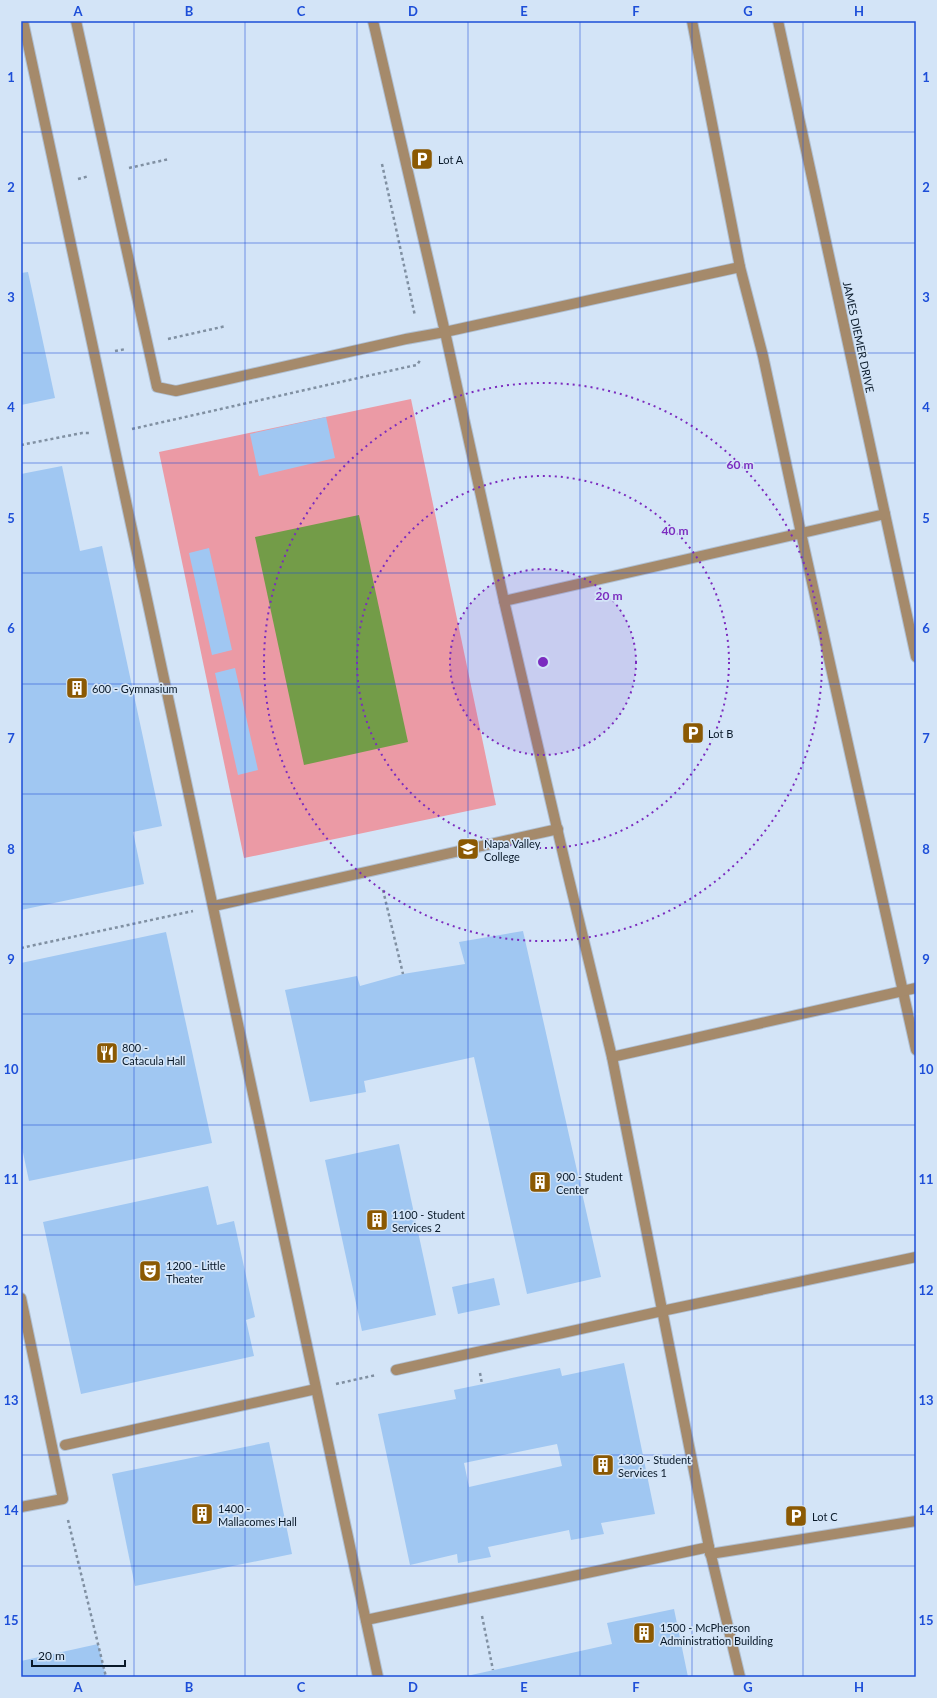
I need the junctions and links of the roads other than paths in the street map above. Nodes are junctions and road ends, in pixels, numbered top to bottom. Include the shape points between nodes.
1 (23, 21) edge
2 (76, 21) edge
3 (373, 21) edge
4 (692, 21) edge
5 (778, 21) edge
6 (740, 267) junction
7 (445, 332) junction
8 (885, 514) junction
9 (801, 533) junction
10 (504, 602) junction
11 (916, 657) edge
12 (558, 829) junction
13 (214, 906) junction
14 (916, 988) edge
15 (904, 991) junction
16 (916, 1050) edge
17 (612, 1057) junction
18 (916, 1257) edge
19 (21, 1298) edge
20 (662, 1311) junction
21 (396, 1370) road end
22 (316, 1388) junction
23 (64, 1445) dead end
24 (21, 1506) edge
25 (916, 1521) edge
26 (710, 1551) junction
27 (366, 1620) junction
28 (378, 1677) edge
29 (740, 1677) edge

1 - 13 street
2 - 7 street via 157,387 176,391
3 - 7 street
4 - 6 street
5 - 8 street, JAMES DIEMER DRIVE
6 - 7 street
6 - 9 street via 763,356
7 - 10 street
8 - 9 street
8 - 11 street, JAMES DIEMER DRIVE
9 - 10 street
9 - 15 street
10 - 12 street
12 - 13 street
12 - 17 street
13 - 22 street
14 - 15 street
15 - 16 street
15 - 17 street
17 - 20 street
18 - 20 street
19 - 24 street via 63,1499
20 - 21 street
20 - 26 street
22 - 23 street
22 - 27 street
25 - 26 street
26 - 27 street
26 - 29 street
27 - 28 street

